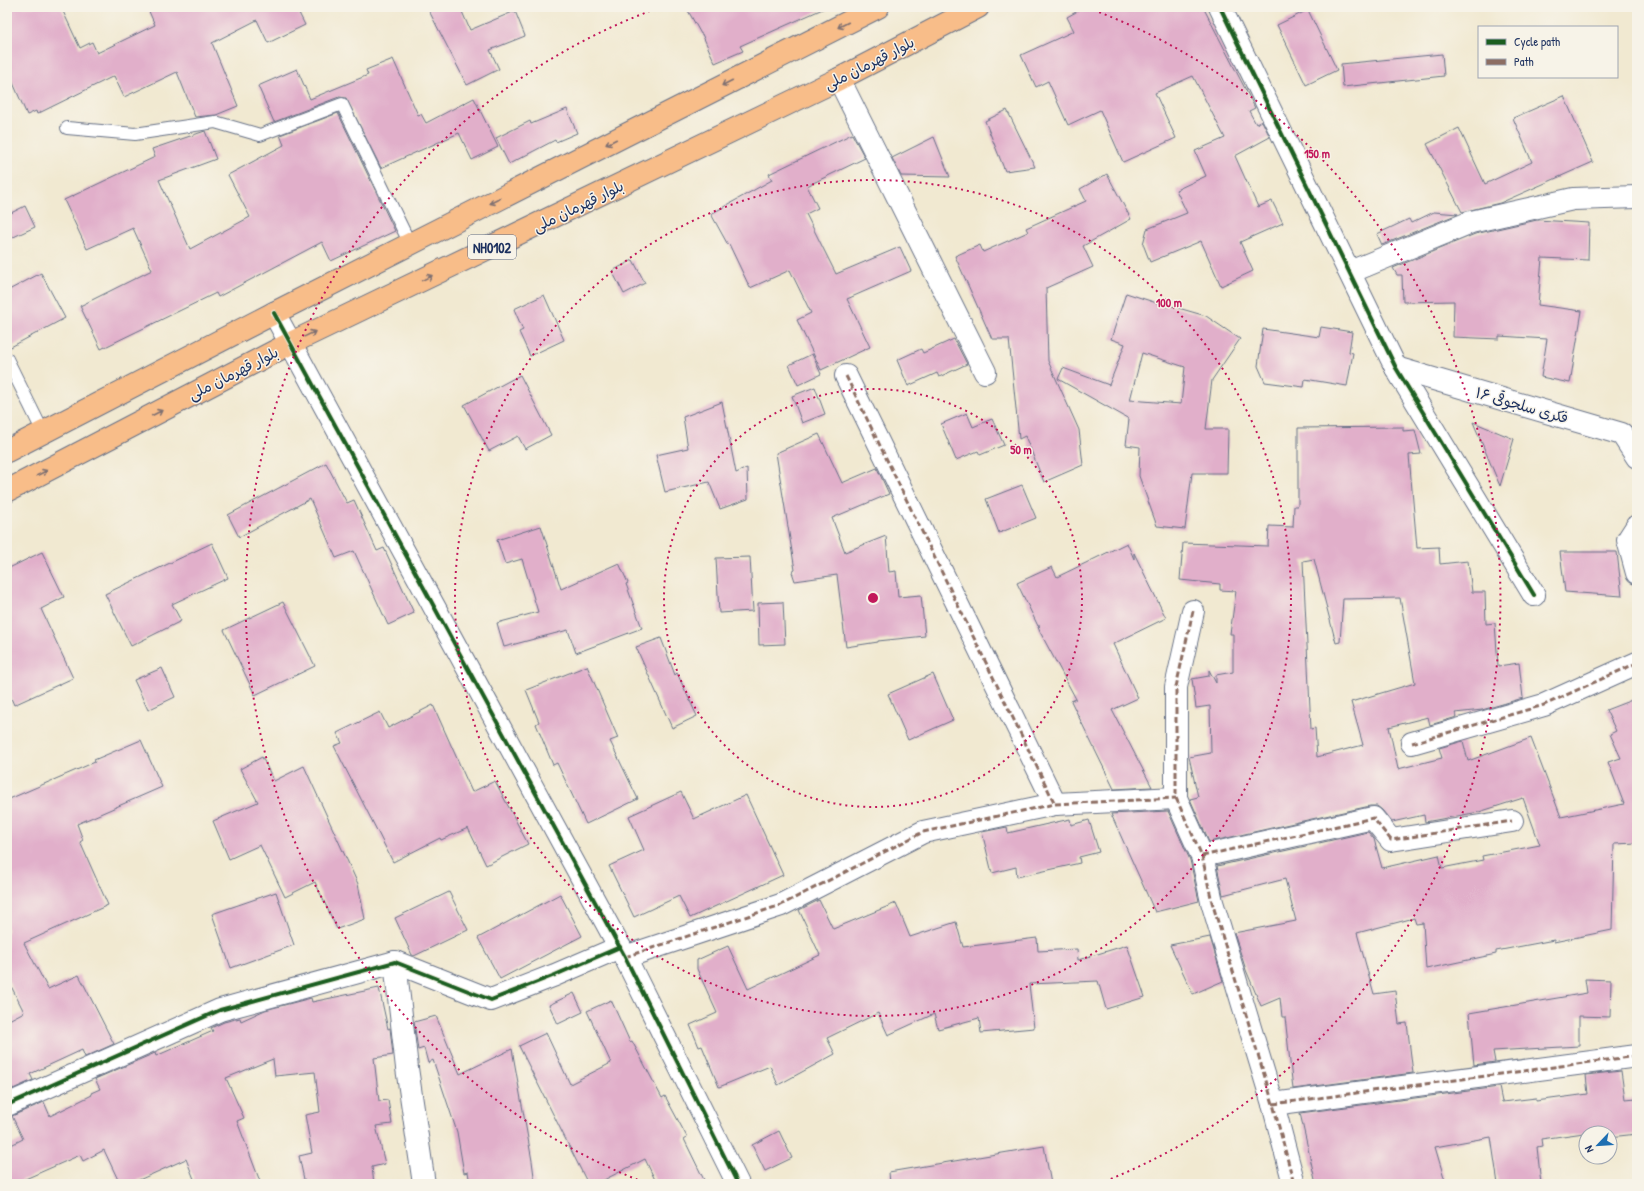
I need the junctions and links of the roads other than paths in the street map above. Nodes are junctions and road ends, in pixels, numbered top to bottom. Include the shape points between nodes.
1 (878, 7) edge
2 (978, 7) edge
3 (1220, 7) edge
4 (839, 79) junction
5 (66, 128) dead end
6 (1637, 197) edge
7 (410, 244) junction
8 (1350, 272) junction
9 (274, 313) junction
10 (289, 344) junction
11 (7, 359) edge
12 (1396, 368) junction
13 (985, 372) dead end
14 (846, 376) dead end
15 (43, 432) junction
16 (7, 451) edge
17 (1637, 457) edge
18 (7, 491) edge
19 (1637, 526) edge
20 (1637, 573) edge
21 (1534, 595) dead end
22 (1193, 611) dead end
23 (1637, 663) edge
24 (1412, 743) dead end
25 (1176, 798) junction
26 (1055, 804) junction
27 (1512, 821) dead end
28 (1202, 856) junction
29 (623, 952) junction
30 (395, 962) junction
31 (1637, 1056) edge
32 (1273, 1104) junction
33 (7, 1105) edge
34 (424, 1184) edge
35 (738, 1184) edge
36 (1294, 1184) edge

1 -> 7 highway, NH0102
2 - 4 highway, بلوار قهرمان ملی / NH0102
3 - 8 street
10 -> 4 highway, بلوار قهرمان ملی / NH0102
4 - 13 street
5 - 7 lane via 135,134 215,122 260,135 342,104
6 - 8 street via 1572,199 1471,222
7 - 9 highway, NH0102
8 - 12 street
9 - 10 street
9 - 15 highway, NH0102
18 -> 10 highway, بلوار قهرمان ملی / NH0102
10 - 29 street
11 - 15 lane
12 - 17 street, فکری سلجوقی ۱۶ via 1622,434
12 - 21 street
14 - 26 street
15 - 16 highway, NH0102
19 - 20 street via 1628,540
22 - 25 street via 1176,687
23 - 24 street via 1544,705
25 - 26 street
25 - 28 street
26 - 29 street via 922,832 781,905
27 - 28 street via 1390,840 1373,818
28 - 32 street via 1212,902
29 - 30 street via 491,1000
29 - 35 street
30 - 33 street via 220,1010
30 - 34 street
31 - 32 street
32 - 36 street

